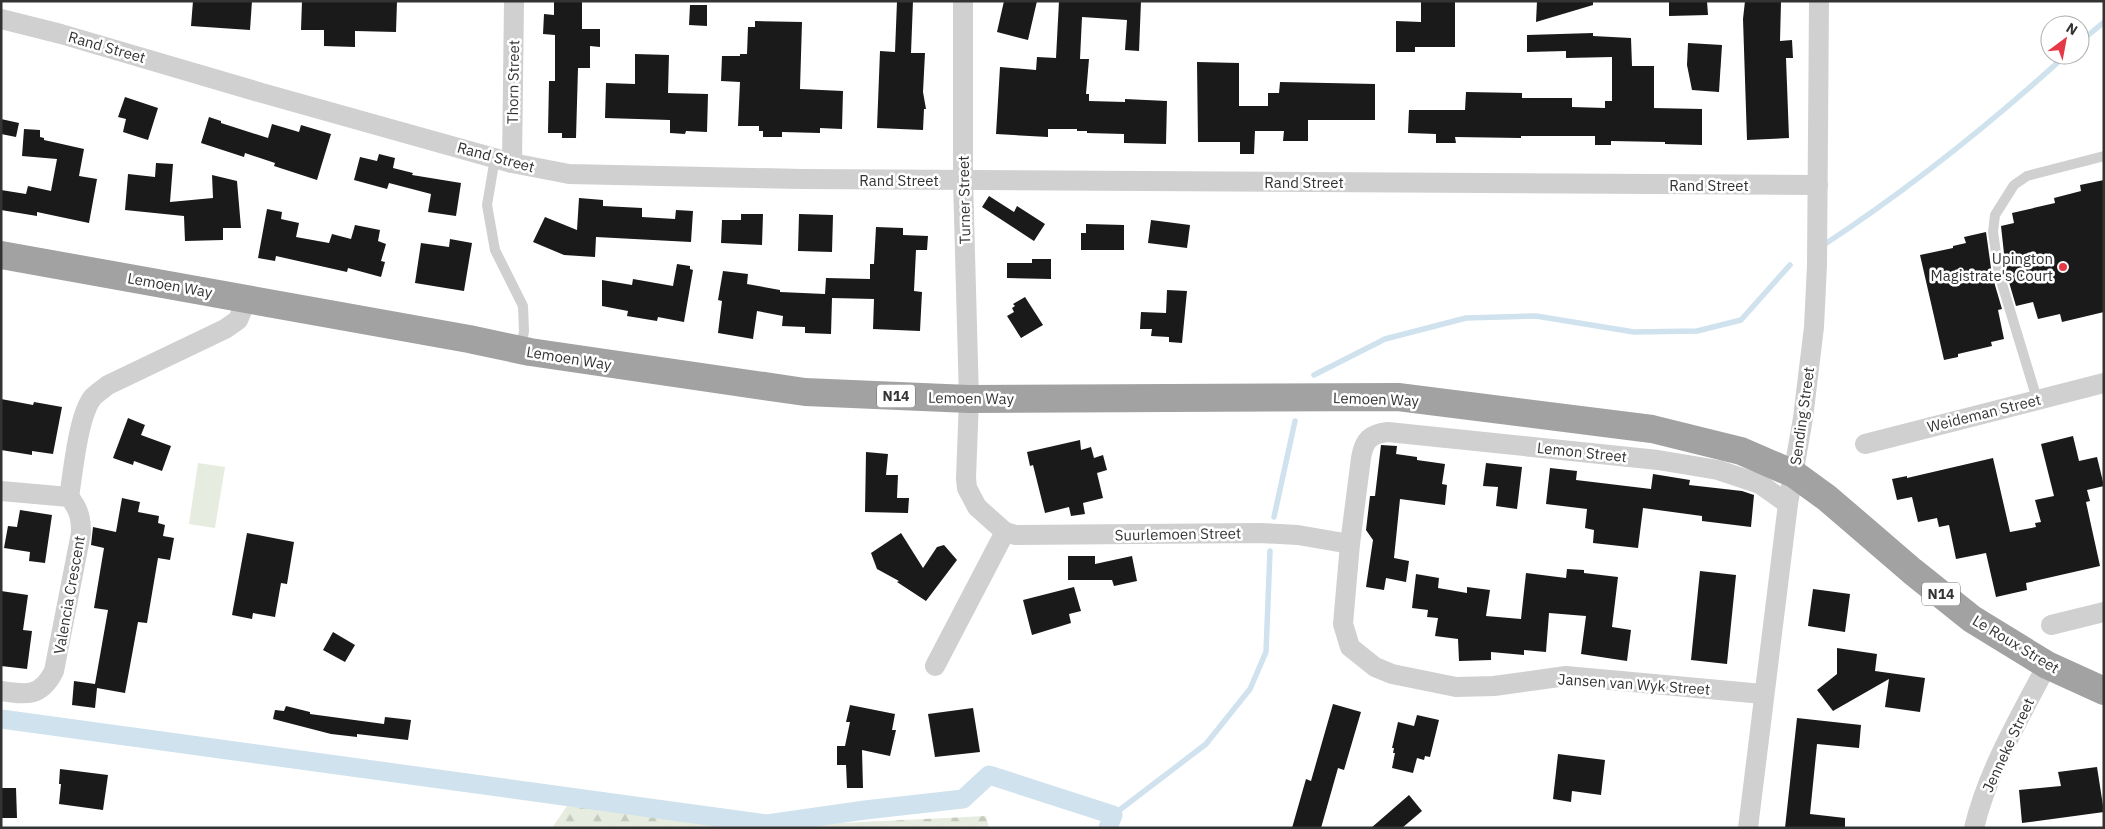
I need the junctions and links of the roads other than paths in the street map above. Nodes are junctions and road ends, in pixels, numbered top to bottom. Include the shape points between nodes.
1 (514, 1) edge
2 (963, 1) edge
3 (1820, 1) edge
4 (1, 19) edge
5 (2104, 156) edge
6 (503, 160) junction
7 (963, 180) junction
8 (1818, 186) junction
9 (1, 255) edge
10 (247, 299) junction
11 (521, 351) junction
12 (2104, 383) edge
13 (969, 400) junction
14 (2038, 400) junction
15 (1369, 438) joint
16 (1865, 444) dead end
17 (1794, 474) junction
18 (1, 491) edge
19 (69, 497) junction
20 (1788, 504) junction
21 (1005, 532) junction
22 (1350, 544) junction
23 (2104, 612) edge
24 (2051, 625) dead end
25 (2047, 665) junction
26 (935, 666) dead end
27 (1, 691) edge
28 (2104, 691) edge
29 (1763, 694) junction
30 (1748, 828) edge
31 (1974, 828) edge

1 - 6 street, Thorn Street
2 - 7 street, Turner Street
3 - 8 street, Sending Street
4 - 6 street, Rand Street
5 - 14 lane via 2027,176 2014,185 1995,216 1993,232 1999,274
6 - 7 street, Rand Street via 582,175
6 - 11 lane via 487,205 495,250 523,306
7 - 8 street, Rand Street
7 - 13 street, Turner Street
8 - 17 street, Sending Street via 1814,327
9 - 10 highway, Lemoen Way / N14
10 - 11 highway, Lemoen Way / N14
10 - 19 street via 238,320 225,329 108,385 93,398 87,407 78,441
11 - 13 highway, Lemoen Way / N14 via 805,392
12 - 14 street, Weideman Street
13 - 17 highway, Lemoen Way / N14 via 1398,397 1652,429 1741,451
13 - 21 street via 967,488 977,507
14 - 16 street, Weideman Street
15 - 20 street, Lemon Street via 1388,432 1658,460 1739,476 1760,484
15 - 22 street, Jansen van Wyk Street via 1362,449
17 - 20 street, Sending Street
17 - 25 highway, Le Roux Street / N14 via 1958,608
18 - 19 street
19 - 27 street, Valencia Crescent via 80,514 81,534 57,664 47,684 38,691
20 - 29 street, Sending Street
21 - 22 street, Suurlemoen Street via 1029,536 1260,533
21 - 26 street
22 - 29 street, Jansen van Wyk Street via 1342,616 1345,635 1350,648 1364,660 1392,674 1456,687 1494,686 1566,676
23 - 24 street
25 - 28 highway, Le Roux Street / N14
25 - 31 street, Jenneke Street via 2007,743
29 - 30 street, Sending Street

